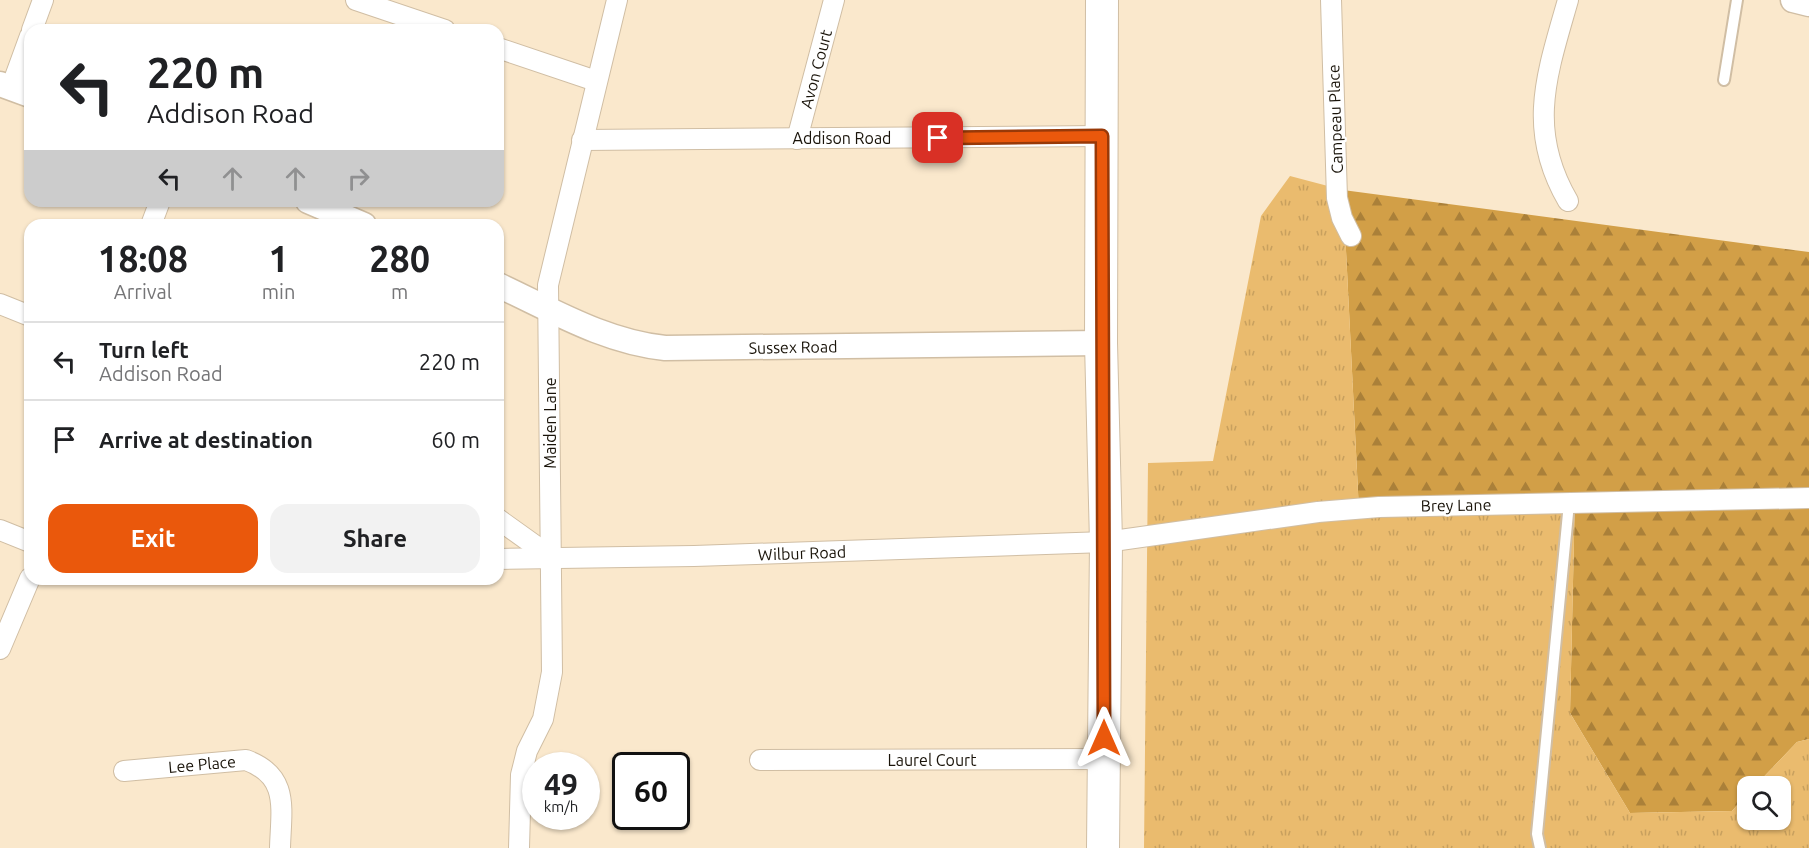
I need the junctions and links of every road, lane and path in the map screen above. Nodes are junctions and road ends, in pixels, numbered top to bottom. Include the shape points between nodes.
1 (43, 0) edge
2 (356, 0) edge
3 (617, 0) edge
4 (834, 0) edge
5 (1102, 0) edge
6 (1330, 0) edge
7 (1568, 0) edge
8 (1737, 0) edge
9 (1793, 0) edge
10 (1809, 4) edge
11 (34, 24) edge
12 (427, 24) edge
13 (504, 50) edge
14 (24, 56) edge
15 (1724, 80) dead end
16 (596, 81) junction
17 (14, 89) edge
18 (1102, 136) junction
19 (797, 139) junction
20 (582, 141) junction
21 (1568, 201) dead end
22 (322, 207) edge
23 (350, 219) edge
24 (1350, 236) dead end
25 (504, 288) edge
26 (0, 304) edge
27 (549, 309) junction
28 (24, 314) edge
29 (1101, 343) junction
30 (1809, 498) edge
31 (1569, 503) junction
32 (504, 523) edge
33 (0, 530) edge
34 (24, 540) edge
35 (1106, 542) junction
36 (551, 558) junction
37 (504, 559) edge
38 (27, 585) edge
39 (0, 648) edge
40 (1104, 759) junction
41 (760, 760) dead end
42 (124, 771) dead end
43 (280, 848) edge
44 (519, 848) edge
45 (1103, 848) edge
46 (1540, 848) edge

1 - 11 street
2 - 12 street
3 - 16 street, Maiden Lane
4 - 19 street, Avon Court
5 - 18 main road
6 - 24 street, Campeau Place via 1337,198
7 - 21 street via 1545,82 1542,108 1549,161
8 - 15 lane
9 - 10 street
13 - 16 street
14 - 17 street
16 - 20 street, Maiden Lane
18 - 19 street, Addison Road
18 - 29 main road
19 - 20 street, Addison Road
20 - 27 street, Maiden Lane via 551,266
22 - 23 street
25 - 27 street, Sussex Road
26 - 28 street
27 - 29 street, Sussex Road via 614,339 664,348
27 - 36 street, Maiden Lane
29 - 35 main road
30 - 31 street, Brey Lane
31 - 35 street, Brey Lane via 1318,512
31 - 46 lane via 1538,834
32 - 36 street
33 - 34 street
35 - 36 street, Wilbur Road
35 - 40 main road
36 - 37 street, Wilbur Road
36 - 44 street, Maiden Lane via 552,672 543,719 527,751 522,775
38 - 39 street
40 - 41 street, Laurel Court
40 - 45 main road
42 - 43 street, Lee Place via 246,760 259,765 278,786

